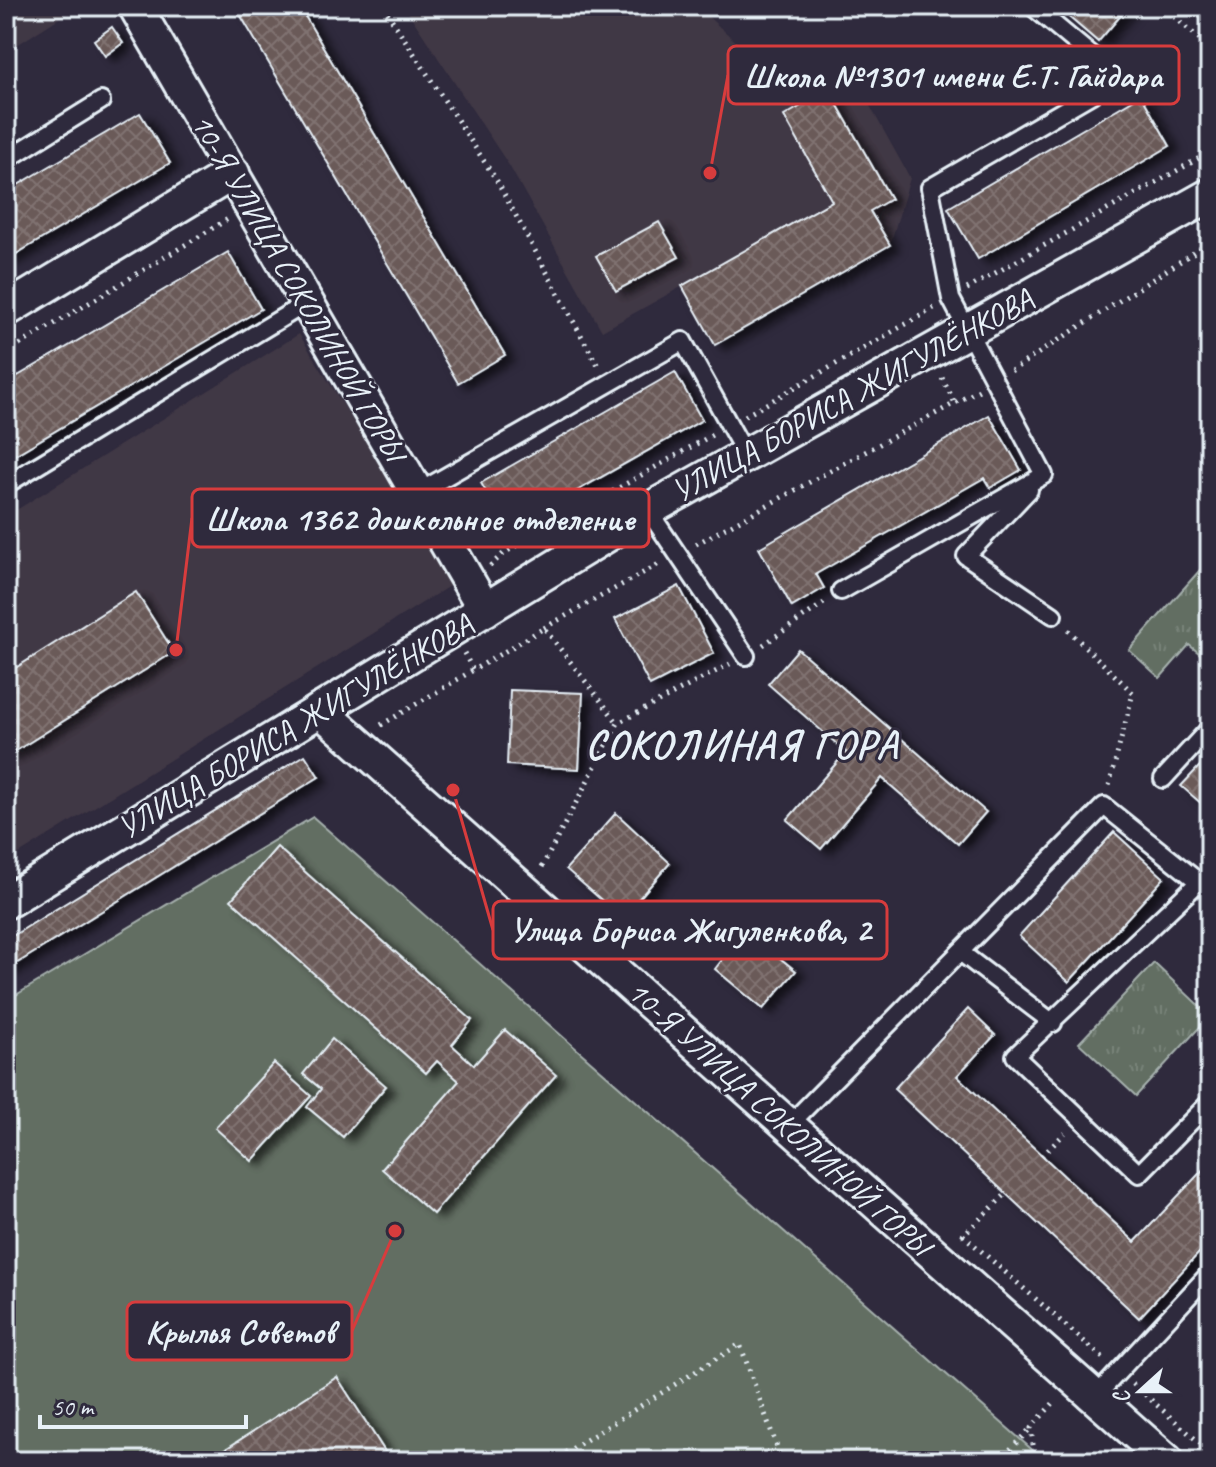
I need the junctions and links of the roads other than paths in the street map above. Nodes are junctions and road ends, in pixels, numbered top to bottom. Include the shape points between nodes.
1 (135, 6) edge
2 (1032, 6) edge
3 (101, 101) dead end
4 (6, 160) edge
5 (233, 173) junction
6 (1210, 195) edge
7 (308, 302) junction
8 (6, 310) edge
9 (967, 329) junction
10 (746, 455) junction
11 (1044, 475) junction
12 (6, 482) edge
13 (417, 493) junction
14 (648, 510) junction
15 (841, 591) road end
16 (485, 610) junction
17 (1053, 615) road end
18 (746, 656) road end
19 (320, 710) junction
20 (1210, 728) edge
21 (1163, 779) dead end
22 (1205, 877) edge
23 (6, 902) edge
24 (960, 952) junction
25 (1053, 1023) junction
26 (1210, 1102) edge
27 (788, 1126) junction
28 (1210, 1273) edge
29 (1095, 1397) junction
30 (1167, 1461) edge

1 - 5 street, 10-Я УЛИЦА СОКОЛИНОЙ ГОРЫ
2 - 9 lane via 1092,56 1092,94 930,188 951,299
3 - 4 lane
5 - 7 street, 10-Я УЛИЦА СОКОЛИНОЙ ГОРЫ
5 - 8 street
6 - 9 street, УЛИЦА БОРИСА ЖИГУЛЁНКОВА
7 - 12 lane
7 - 13 street, 10-Я УЛИЦА СОКОЛИНОЙ ГОРЫ
9 - 10 street, УЛИЦА БОРИСА ЖИГУЛЁНКОВА
9 - 11 lane
10 - 13 lane via 683,341
10 - 14 street, УЛИЦА БОРИСА ЖИГУЛЁНКОВА
11 - 15 lane
11 - 17 lane via 966,556
13 - 16 street, 10-Я УЛИЦА СОКОЛИНОЙ ГОРЫ
14 - 16 street, УЛИЦА БОРИСА ЖИГУЛЁНКОВА
14 - 18 lane
16 - 19 street, УЛИЦА БОРИСА ЖИГУЛЁНКОВА
19 - 23 street, УЛИЦА БОРИСА ЖИГУЛЁНКОВА
19 - 27 street, 10-Я УЛИЦА СОКОЛИНОЙ ГОРЫ
20 - 21 lane
22 - 24 lane via 1104,806
22 - 25 lane
24 - 25 lane
24 - 27 lane
25 - 26 lane via 1015,1056 1139,1174
27 - 29 street, 10-Я УЛИЦА СОКОЛИНОЙ ГОРЫ
28 - 29 lane
29 - 30 street, 10-Я УЛИЦА СОКОЛИНОЙ ГОРЫ

